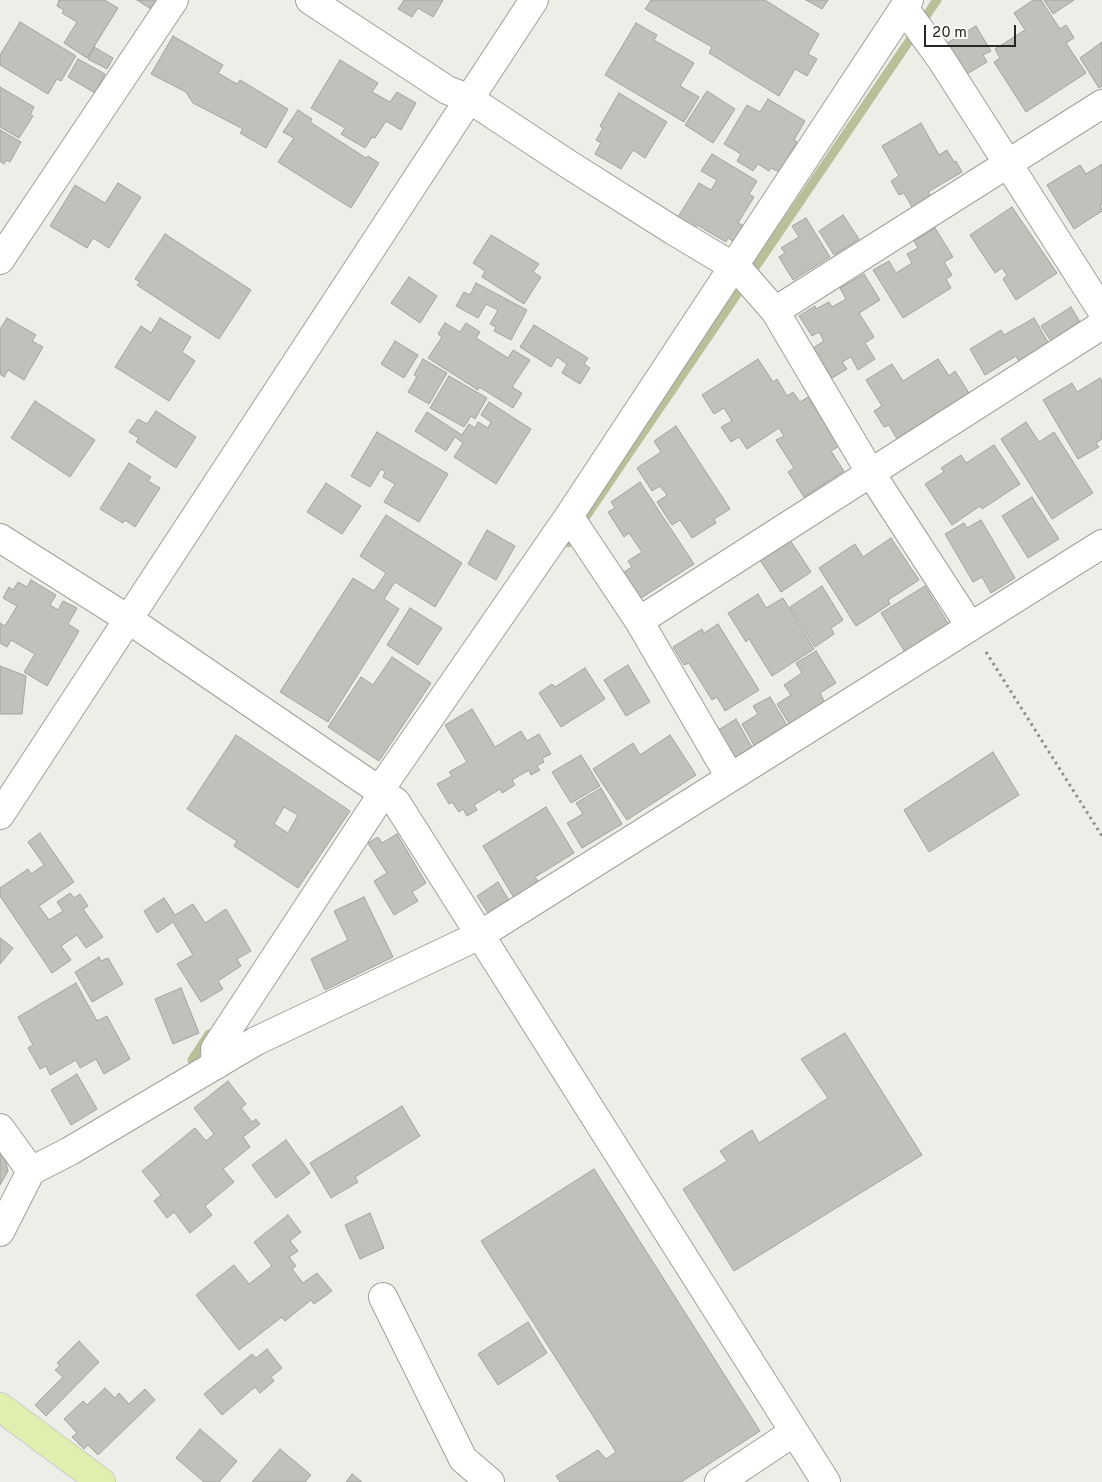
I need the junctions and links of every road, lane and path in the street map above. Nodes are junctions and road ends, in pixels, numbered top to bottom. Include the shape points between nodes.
1 (174, 0) edge
2 (310, 0) edge
3 (534, 0) edge
4 (906, 4) edge
5 (468, 98) junction
6 (1102, 104) edge
7 (1008, 164) junction
8 (0, 260) edge
9 (734, 267) junction
10 (775, 311) junction
11 (1102, 311) edge
12 (1102, 325) edge
13 (870, 472) junction
14 (569, 516) junction
15 (0, 538) edge
16 (1102, 544) edge
17 (128, 619) junction
18 (639, 621) junction
19 (970, 626) junction
20 (730, 777) junction
21 (381, 792) junction
22 (0, 814) edge
23 (1102, 836) edge
24 (480, 935) junction
25 (216, 1065) junction
26 (0, 1128) edge
27 (31, 1171) junction
28 (0, 1232) edge
29 (383, 1297) dead end
30 (0, 1407) edge
31 (794, 1432) junction
32 (102, 1482) edge
33 (490, 1482) edge
34 (719, 1482) edge
35 (826, 1482) edge

1 - 8 street
2 - 5 street via 447,90
3 - 5 street
4 - 7 street
4 - 9 street
5 - 9 street
5 - 17 street
6 - 7 street
7 - 10 street
7 - 11 street
9 - 10 street
9 - 14 street
10 - 13 street
12 - 13 street
13 - 18 street
13 - 19 street
14 - 18 street
14 - 21 street
15 - 17 street
16 - 19 street
17 - 21 street
17 - 22 street
18 - 20 street
19 - 20 street
19 - 23 path
20 - 24 street
21 - 24 street via 396,802
21 - 25 street via 214,1049
24 - 25 street via 256,1041
24 - 31 street
25 - 27 street
26 - 27 street
27 - 28 street
29 - 33 street via 463,1460
30 - 32 main road
31 - 34 street
31 - 35 street

